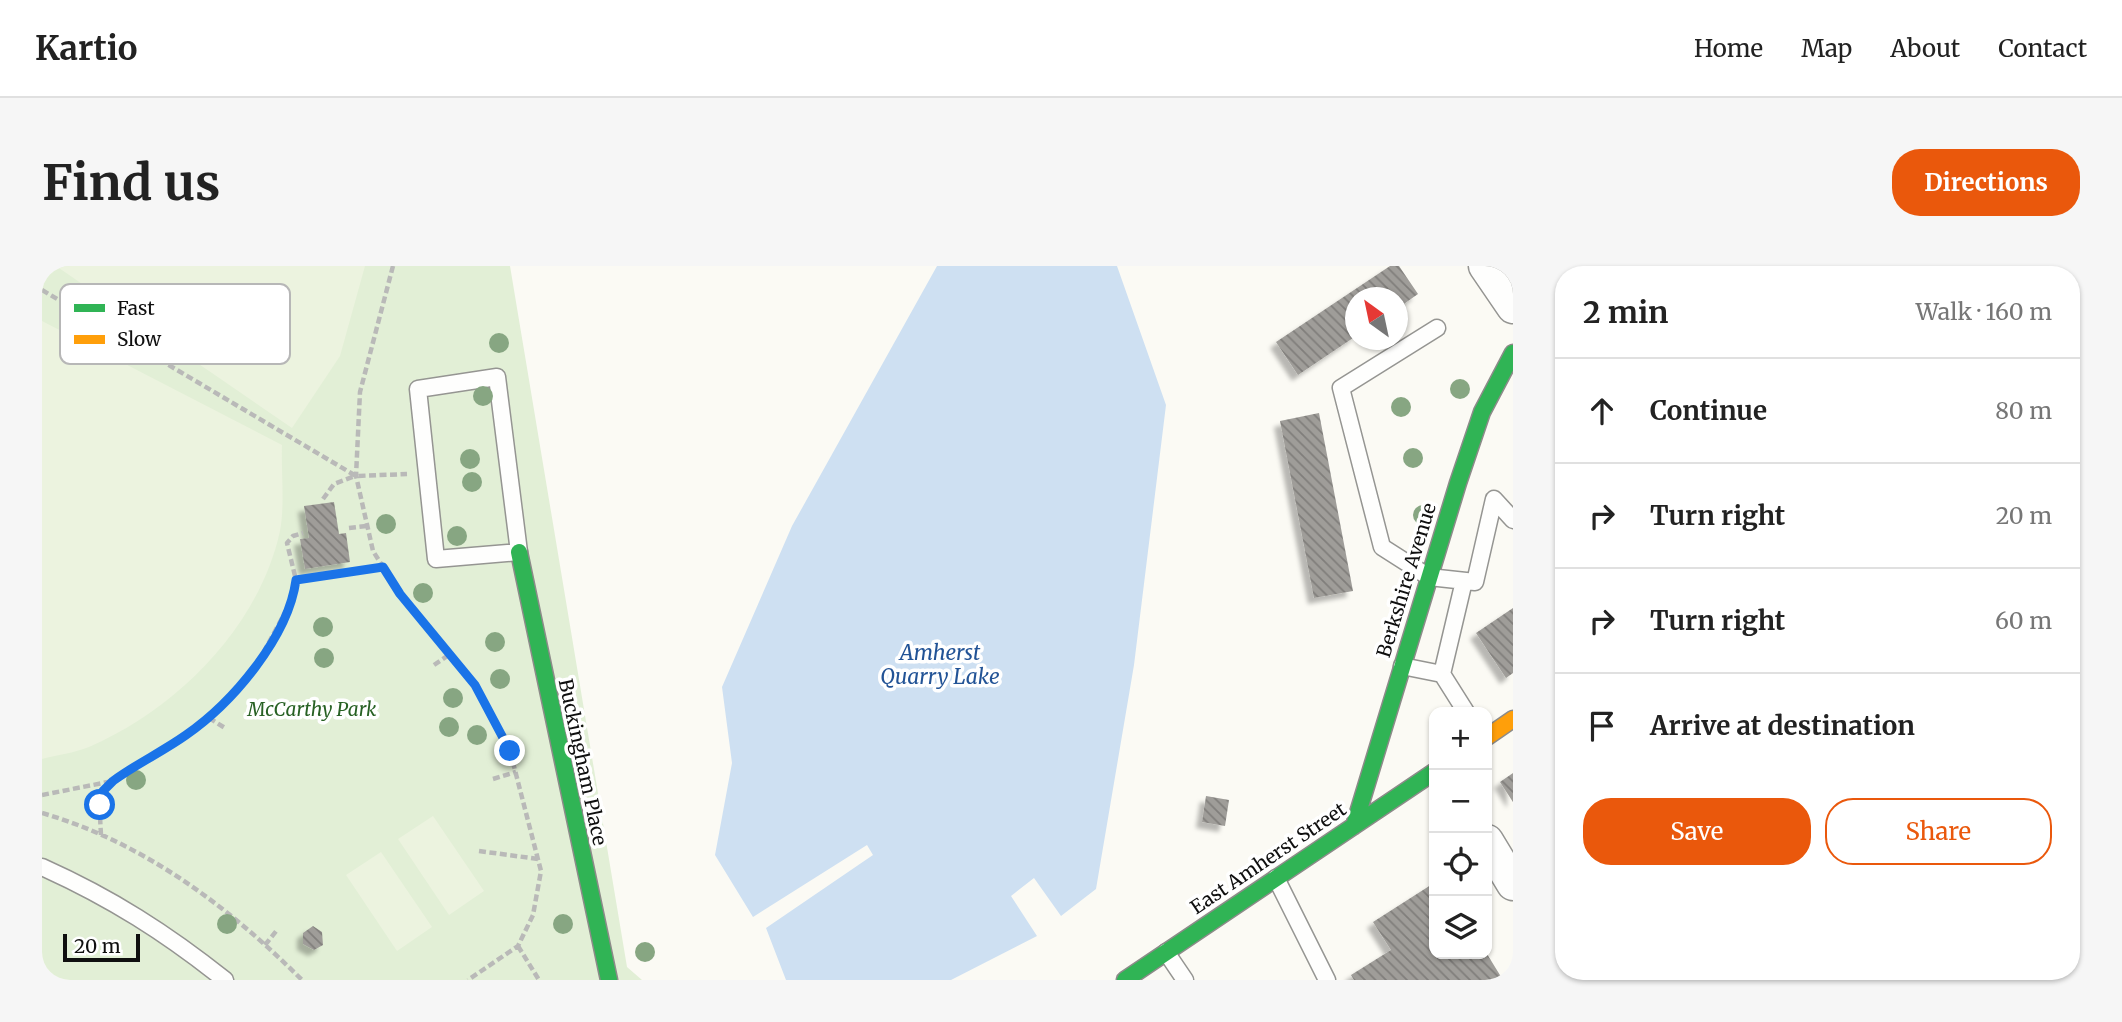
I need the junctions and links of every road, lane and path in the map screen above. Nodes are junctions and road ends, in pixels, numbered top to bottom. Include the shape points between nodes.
1 (393, 266) edge
2 (1485, 266) edge
3 (42, 290) edge
4 (60, 301) edge
5 (1513, 307) edge
6 (1437, 328) dead end
7 (1513, 352) edge
8 (167, 364) edge
9 (397, 475) dead end
10 (356, 476) junction
11 (323, 499) dead end
12 (1513, 520) edge
13 (367, 526) junction
14 (349, 528) dead end
15 (303, 533) dead end
16 (519, 552) junction
17 (383, 567) junction
18 (1429, 577) junction
19 (296, 580) junction
20 (1464, 581) junction
21 (450, 654) junction
22 (434, 664) dead end
23 (1402, 666) junction
24 (1442, 674) junction
25 (1463, 707) edge
26 (209, 718) junction
27 (1513, 719) edge
28 (225, 728) dead end
29 (1492, 734) edge
30 (516, 772) junction
31 (1429, 775) edge
32 (493, 779) dead end
33 (113, 781) junction
34 (42, 795) edge
35 (42, 813) edge
36 (1354, 826) junction
37 (101, 835) junction
38 (1492, 849) edge
39 (479, 851) dead end
40 (538, 859) junction
41 (42, 867) edge
42 (1276, 878) junction
43 (1513, 884) edge
44 (277, 930) dead end
45 (265, 945) junction
46 (518, 946) junction
47 (1166, 953) junction
48 (225, 980) edge
49 (302, 980) edge
50 (468, 980) edge
51 (540, 980) edge
52 (608, 980) edge
53 (1125, 980) edge
54 (1185, 980) edge
55 (1327, 980) edge

1 - 10 path via 360,391
2 - 5 street
3 - 4 path
6 - 18 lane via 1341,388 1382,547
7 - 18 street, Berkshire Avenue via 1482,411
8 - 10 path
9 - 10 path
10 - 11 path via 334,484
10 - 13 path
12 - 20 lane via 1494,499 1475,582
13 - 14 path
13 - 17 path
15 - 19 path via 287,543
16 - 16 lane via 497,377 418,389 436,559
16 - 52 street, Buckingham Place
17 - 19 path
17 - 21 path
18 - 20 lane
18 - 23 street, Berkshire Avenue
19 - 26 path via 294,596 255,668
20 - 24 lane
21 - 22 path
21 - 30 path via 475,685 510,751
23 - 24 lane
23 - 36 street, Berkshire Avenue
24 - 25 lane
26 - 28 path
26 - 33 path
27 - 29 street
30 - 32 path
30 - 40 path
31 - 36 street, East Amherst Street
33 - 34 path
33 - 37 path via 103,791
35 - 37 path
36 - 42 street, East Amherst Street
37 - 45 path via 199,890
38 - 43 street
39 - 40 path
40 - 46 path via 541,871 533,915
41 - 48 lane via 102,894 183,946
42 - 47 street, East Amherst Street
42 - 55 lane
44 - 45 path
45 - 49 path
46 - 50 path
46 - 51 path
47 - 53 street, East Amherst Street
47 - 54 lane

